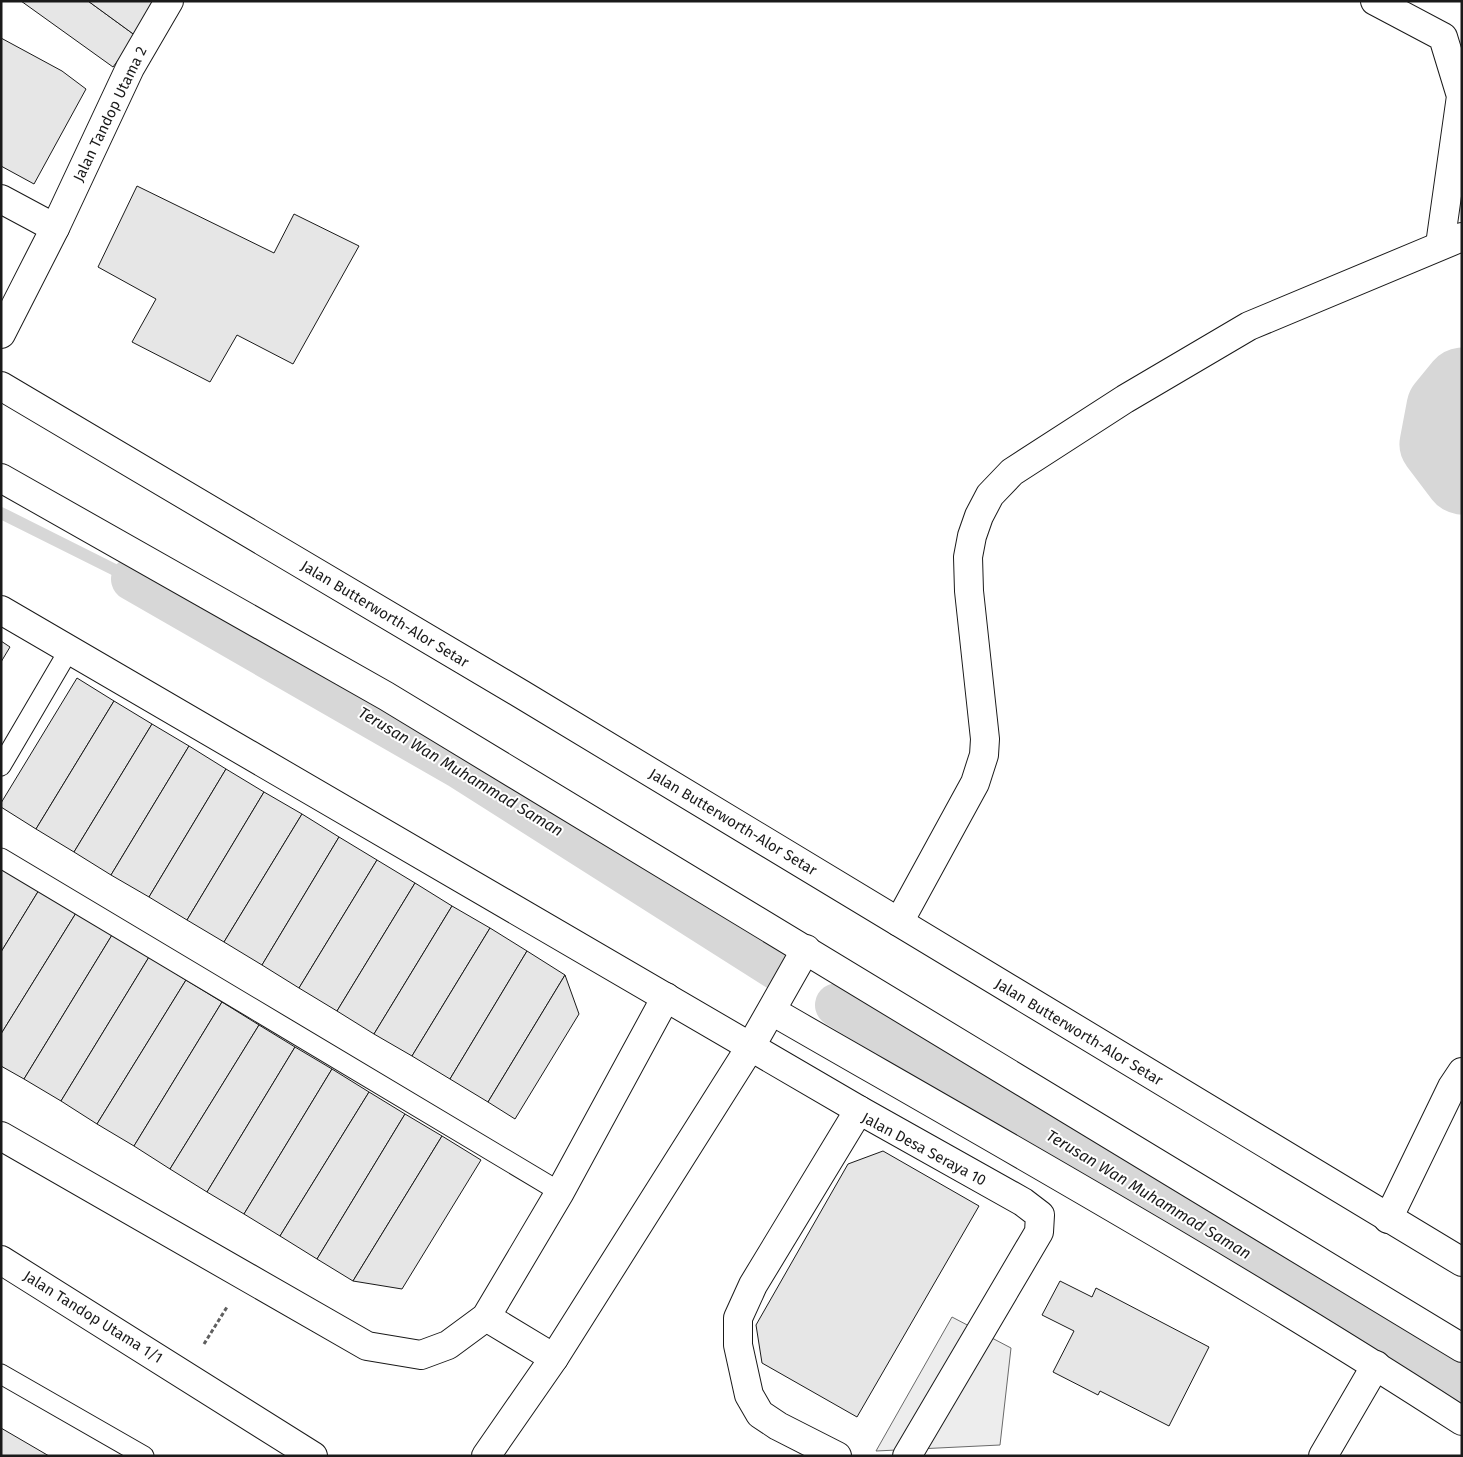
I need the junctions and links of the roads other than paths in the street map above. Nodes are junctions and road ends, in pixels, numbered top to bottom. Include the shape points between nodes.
1 (169, 1) edge
2 (1375, 1) edge
3 (1, 199) edge
4 (55, 228) junction
5 (1451, 241) edge
6 (1, 334) edge
7 (1, 386) edge
8 (1, 478) edge
9 (1, 610) edge
10 (69, 650) junction
11 (1, 766) edge
12 (1, 858) edge
13 (899, 922) junction
14 (806, 949) junction
15 (666, 997) junction
16 (772, 1011) junction
17 (751, 1046) junction
18 (1462, 1072) edge
19 (859, 1110) junction
20 (1, 1136) edge
21 (1006, 1146) junction
22 (984, 1181) junction
23 (560, 1192) junction
24 (1388, 1219) junction
25 (1, 1260) edge
26 (1462, 1262) edge
27 (486, 1317) junction
28 (1462, 1348) edge
29 (554, 1358) junction
30 (1376, 1365) junction
31 (1, 1374) edge
32 (1462, 1420) edge
33 (144, 1456) edge
34 (313, 1456) edge
35 (486, 1456) edge
36 (837, 1456) edge
37 (907, 1456) edge
38 (1323, 1456) edge

1 - 4 street, Jalan Tandop Utama 2 via 130,68
2 - 5 street via 1443,37 1461,96
3 - 4 street
4 - 6 street, Jalan Tandop Utama 2
5 - 13 street via 1249,326 1012,472 990,495 972,536 968,557 984,755 975,783
7 - 13 street, Jalan Butterworth-Alor Setar
8 - 14 street via 386,696
9 - 10 street
10 - 11 lane
10 - 15 street
12 - 23 lane
13 - 24 street, Jalan Butterworth-Alor Setar
14 - 16 street
14 - 28 street
15 - 17 street
15 - 23 street
16 - 17 street
16 - 21 street
17 - 19 street
17 - 29 street
18 - 24 street
19 - 22 street, Jalan Desa Seraya 10
19 - 36 street, Jalan Desa Seraya 10 via 753,1285 738,1318 738,1345 749,1395 760,1414
20 - 27 street via 367,1346 421,1355 448,1345
21 - 22 street
21 - 30 street
22 - 37 street, Jalan Desa Seraya 10 via 1040,1215 1040,1232
23 - 27 street
24 - 26 street, Jalan Butterworth-Alor Setar
25 - 34 street, Jalan Tandop Utama 1/1
27 - 29 street
29 - 35 street
30 - 32 street
30 - 38 street
31 - 33 lane

